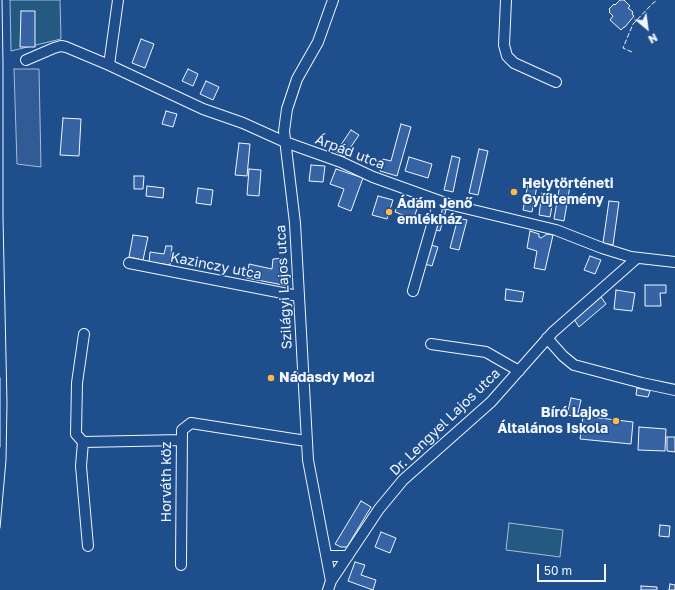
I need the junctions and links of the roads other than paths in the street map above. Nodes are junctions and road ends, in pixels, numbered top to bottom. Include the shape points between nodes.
1 (118, 0) edge
2 (333, 0) edge
3 (506, 0) edge
4 (26, 60) dead end
5 (109, 65) junction
6 (556, 82) dead end
7 (284, 142) junction
8 (439, 201) junction
9 (637, 258) junction
10 (675, 262) edge
11 (130, 264) dead end
12 (413, 291) dead end
13 (298, 296) junction
14 (84, 334) dead end
15 (547, 338) junction
16 (431, 344) dead end
17 (518, 371) junction
18 (675, 390) edge
19 (181, 440) junction
20 (306, 441) junction
21 (83, 442) junction
22 (88, 546) dead end
23 (327, 556) junction
24 (348, 556) junction
25 (181, 566) dead end
26 (330, 586) edge

1 - 5 street
2 - 7 street, Szilágyi Lajos utca via 318,42 297,79 285,118
3 - 6 street via 504,45 507,56 514,63
4 - 5 street, Árpád utca via 61,46
5 - 7 street, Árpád utca
7 - 8 street, Árpád utca
7 - 13 street, Szilágyi Lajos utca via 295,223
8 - 9 street, Árpád utca via 556,230
8 - 12 street
9 - 10 street, Árpád utca
9 - 15 street, Dr. Lengyel Lajos utca
11 - 13 street, Kazinczy utca
13 - 20 street, Szilágyi Lajos utca
14 - 21 street via 77,383 76,434
15 - 17 street, Dr. Lengyel Lajos utca
15 - 18 street via 574,365
16 - 17 street via 486,352
17 - 24 street, Dr. Lengyel Lajos utca via 491,402 404,480 379,509
19 - 20 street, Horváth köz via 182,430 191,423
19 - 21 street
19 - 25 street, Horváth köz
20 - 23 street, Szilágyi Lajos utca
21 - 22 street via 81,466
23 - 24 street
23 - 26 street, Szilágyi Lajos utca
24 - 26 street, Dr. Lengyel Lajos utca

